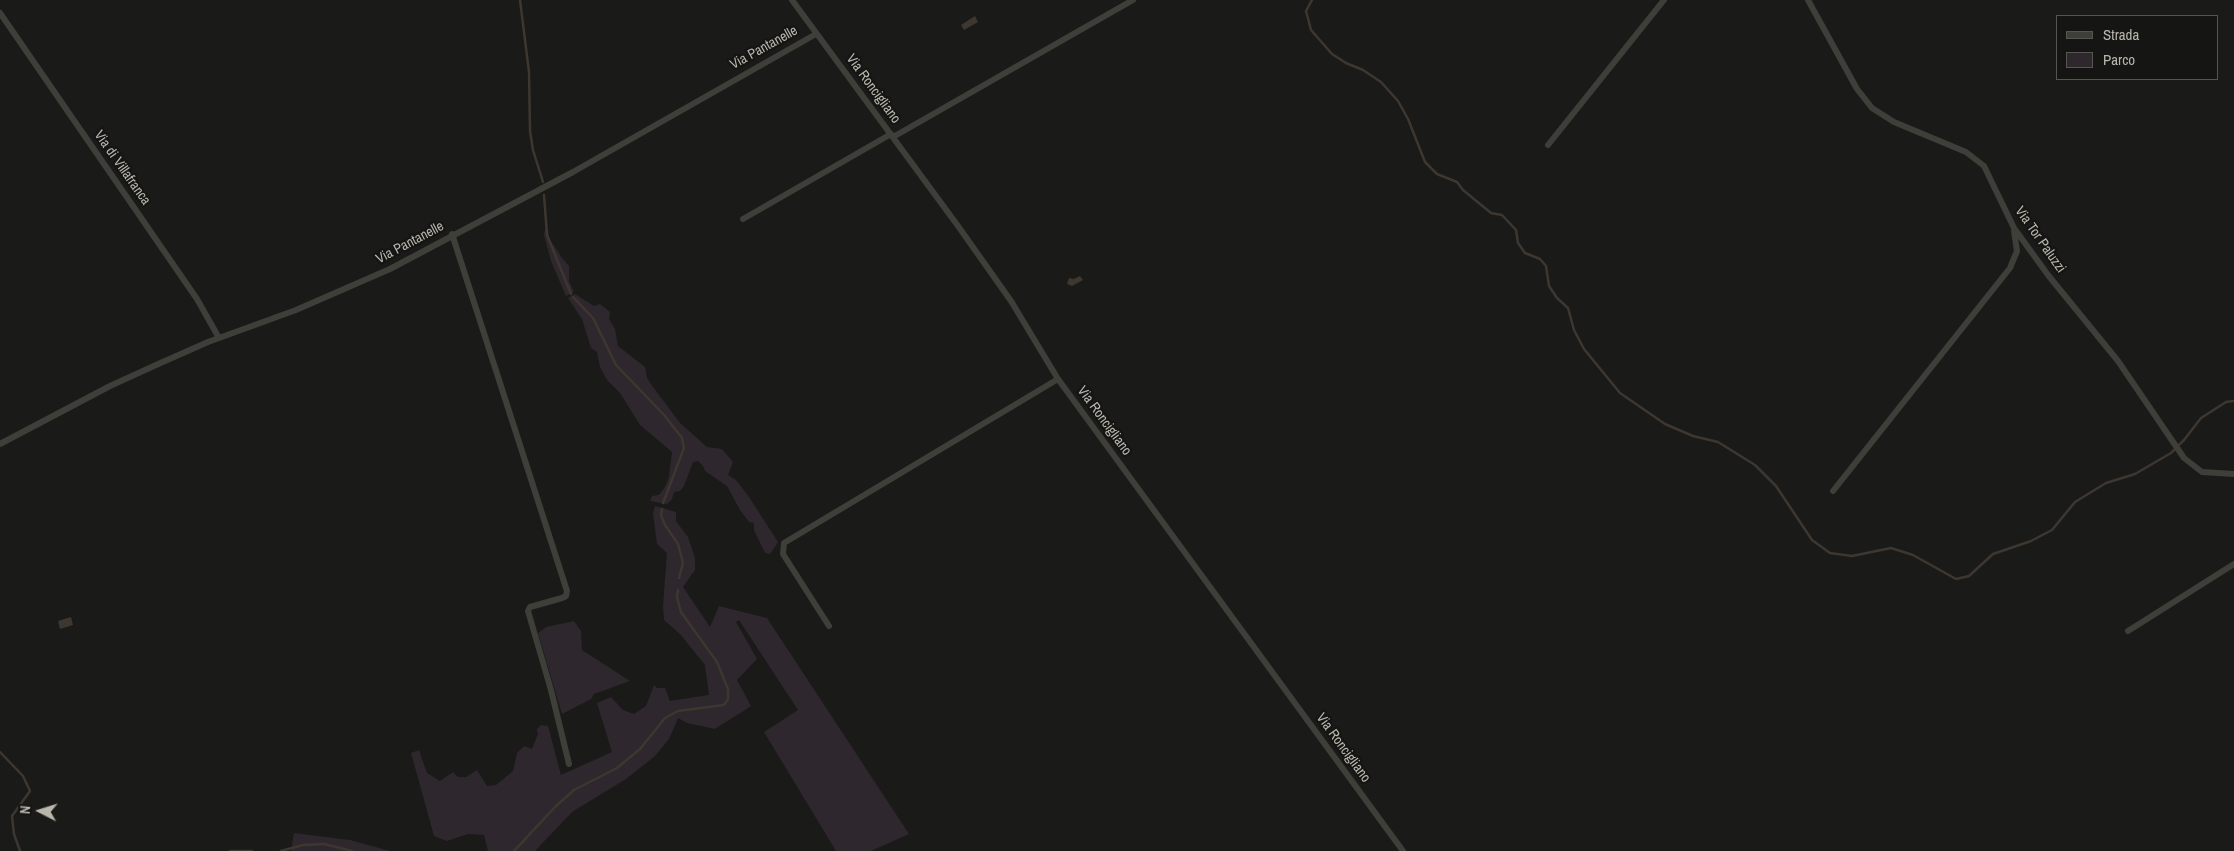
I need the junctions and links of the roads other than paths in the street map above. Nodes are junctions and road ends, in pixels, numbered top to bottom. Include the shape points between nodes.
1 (792, 0) edge
2 (1133, 0) edge
3 (1664, 0) edge
4 (1808, 0) edge
5 (0, 14) edge
6 (816, 34) junction
7 (892, 136) junction
8 (1548, 145) dead end
9 (743, 219) dead end
10 (2014, 228) junction
11 (452, 234) junction
12 (219, 338) junction
13 (1058, 379) junction
14 (0, 444) edge
15 (2234, 474) edge
16 (1832, 491) dead end
17 (2234, 564) edge
18 (829, 626) dead end
19 (2128, 631) dead end
20 (569, 764) dead end
21 (1403, 851) edge

1 - 6 street, Via Roncigliano
2 - 7 street
3 - 8 street
4 - 10 street, Via Tor Paluzzi via 1867,102 1890,120 1977,159 1989,174
5 - 12 street, Via di Villafranca via 196,299
6 - 7 street, Via Roncigliano
6 - 11 street, Via Pantanelle via 573,172
7 - 9 street
7 - 13 street, Via Roncigliano via 1011,302
10 - 15 street, Via Tor Paluzzi via 2118,362 2192,466 2202,472
10 - 16 street via 2017,248 2010,268
11 - 12 street, Via Pantanelle via 406,261 351,287
11 - 20 street via 567,591 566,596 530,607 528,611
12 - 14 street, Via Pantanelle via 110,386
13 - 18 street via 784,543 783,554
13 - 21 street, Via Roncigliano
17 - 19 street

